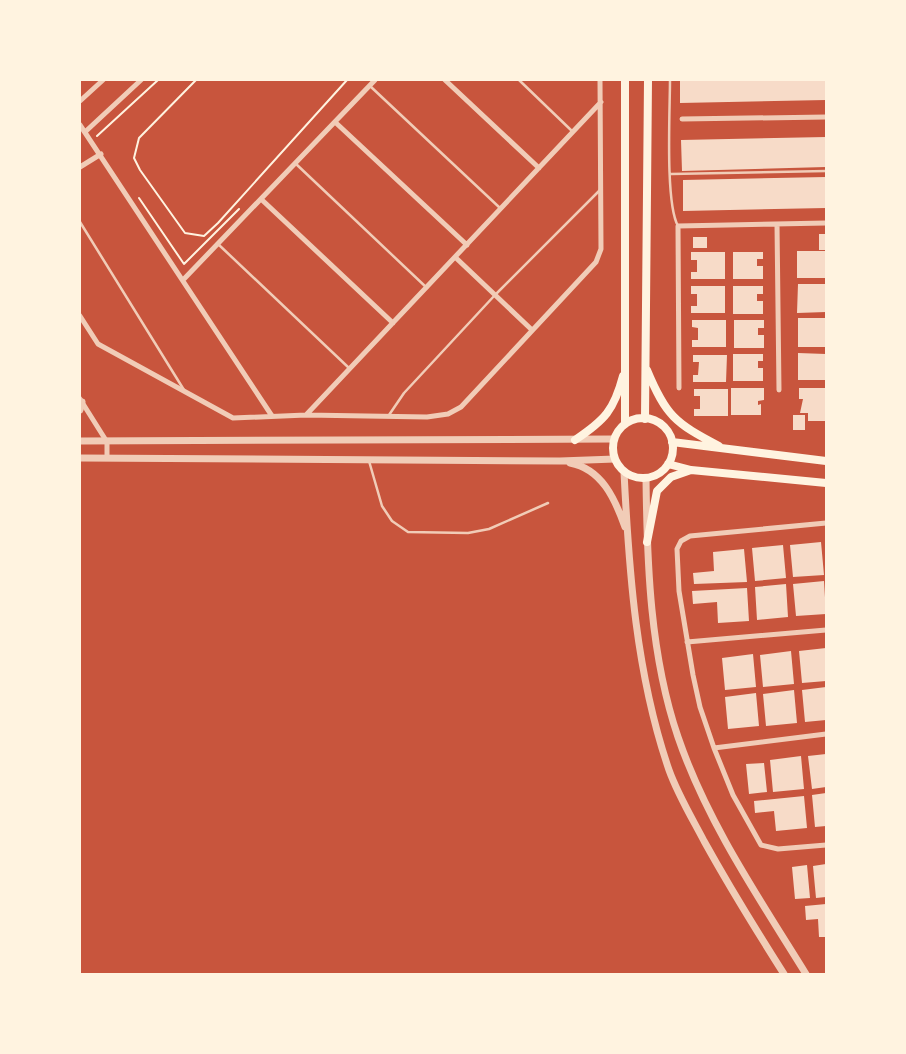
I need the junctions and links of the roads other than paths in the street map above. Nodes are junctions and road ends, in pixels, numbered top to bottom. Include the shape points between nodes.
1 (103, 80) edge
2 (141, 80) edge
3 (375, 80) edge
4 (446, 80) edge
5 (519, 80) edge
6 (600, 80) edge
7 (625, 80) edge
8 (648, 80) edge
9 (670, 80) edge
10 (370, 86) junction
11 (80, 101) edge
12 (601, 102) junction
13 (826, 117) edge
14 (682, 119) dead end
15 (335, 122) junction
16 (80, 125) edge
17 (85, 132) junction
18 (572, 132) junction
19 (100, 154) junction
20 (295, 163) junction
21 (80, 167) edge
22 (539, 168) junction
23 (826, 171) edge
24 (670, 174) junction
25 (601, 189) junction
26 (261, 199) junction
27 (500, 209) junction
28 (80, 222) edge
29 (826, 223) edge
30 (777, 224) junction
31 (678, 226) junction
32 (218, 244) junction
33 (467, 245) junction
34 (455, 257) junction
35 (183, 280) junction
36 (426, 288) junction
37 (496, 295) junction
38 (80, 316) edge
39 (393, 323) junction
40 (532, 330) junction
41 (626, 364) junction
42 (646, 366) junction
43 (350, 369) junction
44 (679, 388) dead end
45 (779, 390) dead end
46 (186, 394) junction
47 (81, 404) edge
48 (306, 415) junction
49 (272, 416) junction
50 (388, 417) junction
51 (645, 419) junction
52 (625, 424) junction
53 (614, 439) junction
54 (576, 440) junction
55 (80, 442) edge
56 (107, 442) junction
57 (672, 442) junction
58 (724, 448) junction
59 (107, 457) junction
60 (80, 458) edge
61 (368, 459) junction
62 (615, 459) junction
63 (560, 461) junction
64 (826, 461) edge
65 (668, 464) junction
66 (691, 470) junction
67 (624, 472) junction
68 (646, 478) junction
69 (826, 483) edge
70 (548, 503) dead end
71 (826, 523) edge
72 (628, 534) junction
73 (647, 542) junction
74 (826, 630) edge
75 (686, 642) junction
76 (826, 734) edge
77 (714, 748) junction
78 (826, 844) edge
79 (784, 974) edge
80 (806, 974) edge

1 - 11 street
2 - 17 street
3 - 10 street
4 - 22 street
5 - 18 lane
6 - 12 street
7 - 41 main road
8 - 42 main road
9 - 24 lane
10 - 15 street
10 - 27 lane
12 - 18 street
12 - 25 street
13 - 14 street
15 - 20 street
15 - 33 street
16 - 17 street
17 - 19 street
18 - 22 street
19 - 21 street
19 - 35 street
20 - 26 street
20 - 36 lane
22 - 27 street
23 - 24 lane
24 - 31 lane via 673,218
25 - 37 lane
25 - 40 street via 601,249 596,262
26 - 32 street
26 - 39 street
27 - 33 street
28 - 46 lane
29 - 30 street
30 - 31 street
30 - 45 street
31 - 44 street
32 - 35 street
32 - 43 lane
33 - 34 street
34 - 36 street
34 - 37 street
35 - 49 street
36 - 39 street
37 - 40 street
37 - 50 lane via 404,393
38 - 46 street via 98,344
39 - 43 street
40 - 50 street via 461,406 448,414
41 - 52 main road
41 - 54 main road via 618,396 609,414
42 - 51 main road
42 - 58 main road via 669,413 686,428
43 - 48 street
46 - 49 street via 234,418
47 - 56 street
48 - 49 street
48 - 50 street
51 - 52 main road
51 - 57 main road via 662,426
52 - 53 main road
53 - 54 street
53 - 62 main road
54 - 56 street
55 - 56 street
56 - 59 street
57 - 58 main road
57 - 65 main road
58 - 64 main road
59 - 60 street
59 - 61 street
61 - 63 street
61 - 70 lane via 382,506 392,521 408,532 468,533 489,529
62 - 63 street
62 - 67 main road
63 - 72 street via 583,466 598,476 617,505
65 - 66 main road
65 - 68 main road via 658,474
66 - 69 main road
66 - 73 main road via 671,477 657,490
67 - 68 main road
67 - 72 street
68 - 73 street
71 - 75 street via 690,536 682,540 677,549
72 - 79 street via 631,585 648,695 669,771 732,891
73 - 80 street via 655,632 665,689 678,736 722,835
74 - 75 street
75 - 77 street via 700,707
76 - 77 street
77 - 78 street via 733,796 760,845 778,849

